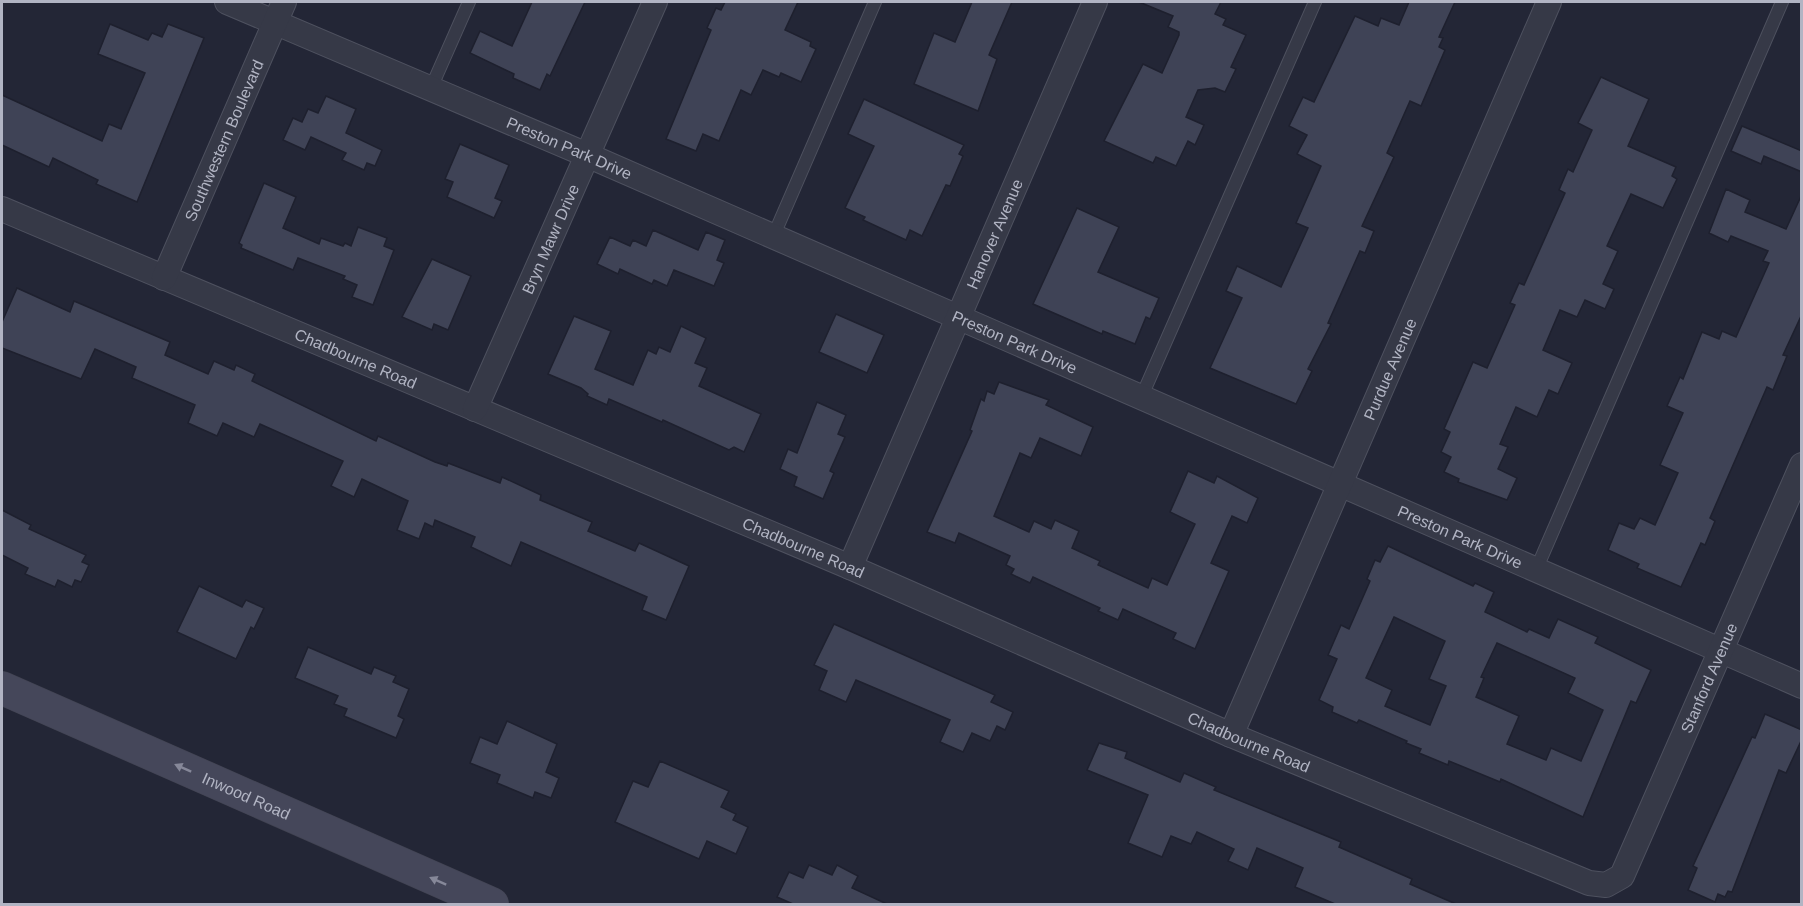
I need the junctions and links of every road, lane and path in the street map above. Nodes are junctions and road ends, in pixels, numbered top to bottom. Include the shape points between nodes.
1 (227, 2) edge
2 (469, 2) edge
3 (655, 2) edge
4 (875, 2) edge
5 (1095, 2) edge
6 (1316, 2) edge
7 (1549, 2) edge
8 (1782, 2) edge
9 (279, 12) edge
10 (431, 88) junction
11 (587, 155) junction
12 (2, 208) edge
13 (773, 237) junction
14 (164, 278) junction
15 (957, 318) junction
16 (1141, 398) junction
17 (475, 409) junction
18 (1802, 465) edge
19 (1339, 486) junction
20 (850, 567) junction
21 (1536, 570) junction
22 (1720, 651) junction
23 (1802, 686) edge
24 (2, 688) edge
25 (2, 713) edge
26 (1231, 735) junction
27 (85, 738) junction
28 (1606, 885) joint
29 (437, 904) edge
30 (492, 904) edge

1 - 9 street, Preston Park Drive
2 - 10 lane
3 - 11 street, Bryn Mawr Drive
4 - 13 lane
5 - 15 street, Hanover Avenue
6 - 16 lane
7 - 19 street, Purdue Avenue
8 - 21 lane
9 - 10 street, Preston Park Drive
9 - 14 street, Southwestern Boulevard
10 - 11 street, Preston Park Drive
11 - 13 street, Preston Park Drive
11 - 17 street, Bryn Mawr Drive
12 - 14 street, Chadbourne Road
13 - 15 street, Preston Park Drive
14 - 17 street, Chadbourne Road
15 - 16 street, Preston Park Drive
15 - 20 street, Hanover Avenue
16 - 19 street, Preston Park Drive
17 - 20 street, Chadbourne Road
18 - 22 street, Stanford Avenue
19 - 21 street, Preston Park Drive
19 - 26 street, Purdue Avenue
20 - 26 street, Chadbourne Road
21 - 22 street, Preston Park Drive
22 - 23 street, Preston Park Drive
22 - 28 street, Stanford Avenue via 1622,876
24 - 27 main road, Inwood Road
25 - 27 main road, Inwood Road
26 - 28 street, Chadbourne Road via 1589,883
27 - 29 main road, Inwood Road
30 -> 27 main road, Inwood Road

